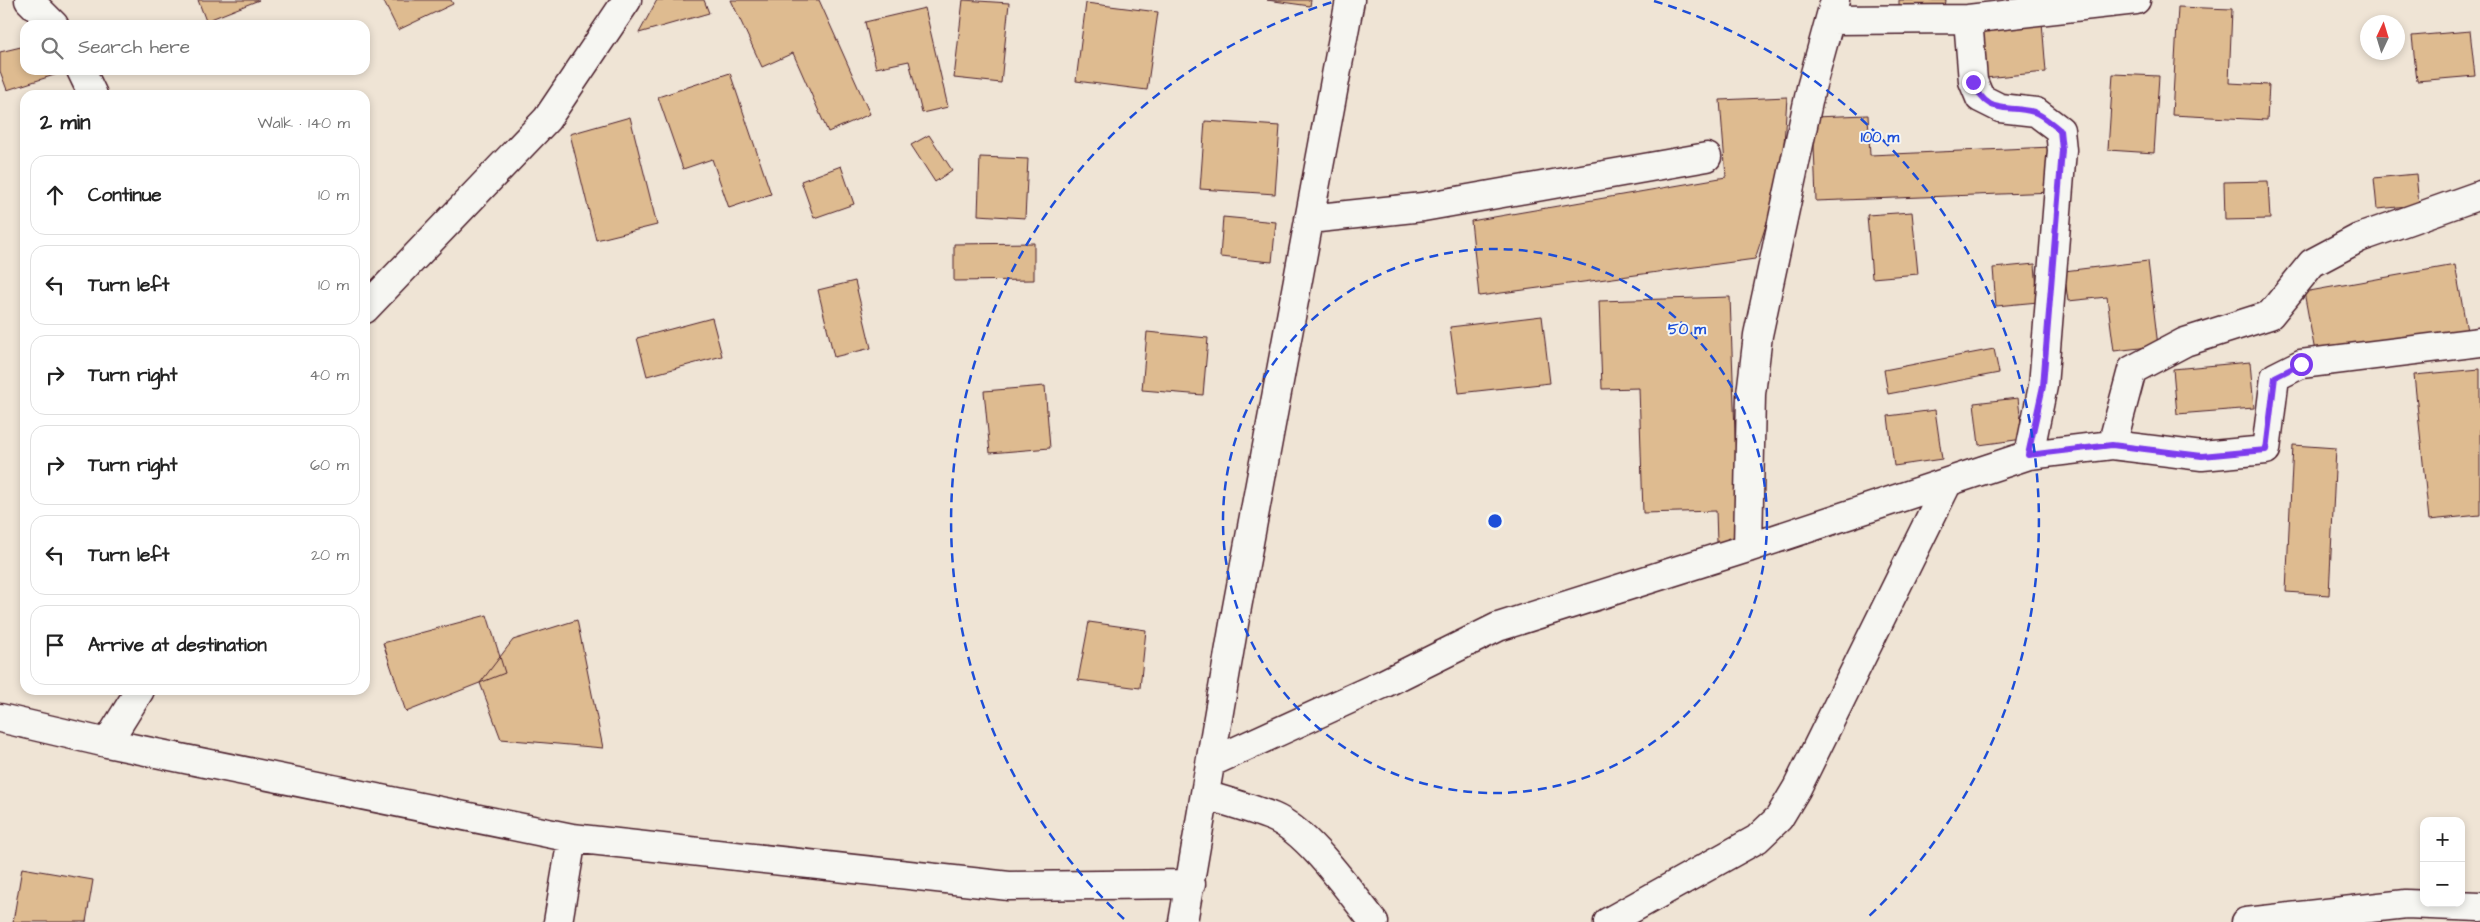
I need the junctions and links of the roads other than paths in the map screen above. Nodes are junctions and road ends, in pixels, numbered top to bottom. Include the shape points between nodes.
1 (29, 0) edge
2 (627, 0) edge
3 (1350, 0) edge
4 (2136, 0) edge
5 (1833, 10) edge
6 (1968, 19) junction
7 (49, 20) edge
8 (83, 75) edge
9 (91, 90) edge
10 (1707, 157) dead end
11 (2480, 194) edge
12 (1310, 219) junction
13 (370, 305) edge
14 (2480, 342) edge
15 (2112, 445) junction
16 (2028, 455) junction
17 (1948, 482) junction
18 (1748, 548) junction
19 (137, 695) edge
20 (0, 718) edge
21 (107, 743) junction
22 (1212, 762) junction
23 (1206, 795) junction
24 (572, 838) junction
25 (1191, 884) junction
26 (2480, 907) edge
27 (558, 922) edge
28 (1183, 922) edge
29 (1374, 922) edge
30 (1608, 922) edge
31 (2246, 922) edge

1 - 7 street
2 - 13 street via 547,119
3 - 12 street
4 - 6 street
5 - 6 street
5 - 18 street via 1811,88 1758,335 1751,394
6 - 16 street via 1973,82 1980,98 2000,108 2036,112 2060,130 2060,169 2043,386
8 - 9 street
10 - 12 street via 1423,207
11 - 15 street via 2359,238 2312,263 2270,315 2185,342 2132,370
12 - 22 street via 1235,618
14 - 15 street via 2301,364 2275,377 2266,450 2202,456
15 - 16 street
16 - 17 street
17 - 18 street
17 - 30 street via 1797,788 1779,818 1757,839
18 - 22 street via 1498,627
19 - 21 street
20 - 21 street
21 - 24 street
22 - 23 street
23 - 25 street
23 - 29 street via 1274,817 1300,834
24 - 25 street via 1008,886
24 - 27 street
25 - 28 street
26 - 31 street via 2406,904

